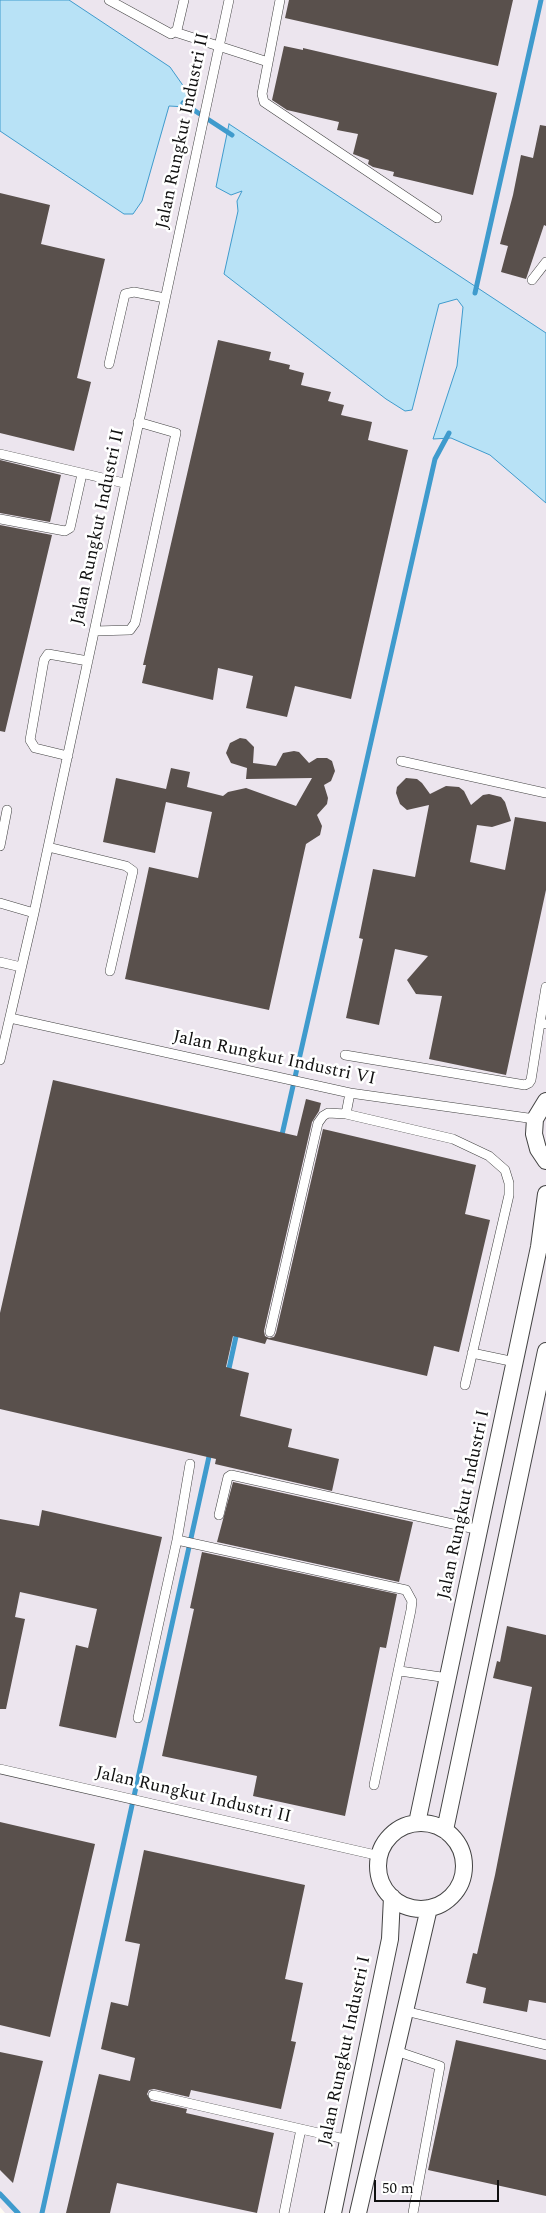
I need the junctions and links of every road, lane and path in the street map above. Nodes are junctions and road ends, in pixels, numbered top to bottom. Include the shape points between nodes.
1 (109, 0) edge
2 (184, 0) edge
3 (229, 0) edge
4 (280, 0) edge
5 (175, 32) junction
6 (219, 47) junction
7 (268, 62) junction
8 (437, 218) dead end
9 (546, 262) edge
10 (532, 280) dead end
11 (165, 298) junction
12 (109, 364) dead end
13 (138, 422) junction
14 (0, 454) edge
15 (82, 474) junction
16 (124, 483) junction
17 (0, 519) edge
18 (94, 631) junction
19 (88, 661) junction
20 (68, 756) junction
21 (401, 761) dead end
22 (546, 793) edge
23 (7, 810) dead end
24 (0, 846) edge
25 (48, 847) junction
26 (0, 904) edge
27 (34, 913) junction
28 (0, 962) edge
29 (21, 967) junction
30 (110, 971) dead end
31 (546, 987) edge
32 (10, 1018) junction
33 (543, 1023) edge
34 (345, 1055) dead end
35 (0, 1060) edge
36 (350, 1093) junction
37 (546, 1100) edge
38 (346, 1114) junction
39 (535, 1119) junction
40 (546, 1161) edge
41 (546, 1194) edge
42 (270, 1332) dead end
43 (546, 1351) edge
44 (472, 1353) junction
45 (515, 1362) junction
46 (465, 1385) dead end
47 (190, 1464) dead end
48 (219, 1515) dead end
49 (480, 1530) junction
50 (180, 1540) junction
51 (400, 1671) junction
52 (448, 1678) junction
53 (138, 1718) dead end
54 (0, 1769) edge
55 (374, 1785) dead end
56 (417, 1823) junction
57 (445, 1830) junction
58 (380, 1856) junction
59 (392, 1897) junction
60 (430, 1908) junction
61 (405, 2011) junction
62 (546, 2045) edge
63 (396, 2051) junction
64 (153, 2095) dead end
65 (301, 2129) junction
66 (348, 2140) junction
67 (284, 2213) edge
68 (334, 2213) edge
69 (358, 2213) edge
70 (413, 2213) edge

1 - 5 lane via 168,33
2 - 5 lane
3 - 6 lane, Jalan Rungkut Industri II
4 - 7 lane
5 - 6 lane
6 - 7 lane
6 - 11 lane, Jalan Rungkut Industri II
7 - 8 lane via 262,94 264,102
9 - 10 lane
11 - 12 lane via 134,292 125,294
11 - 13 lane, Jalan Rungkut Industri II
13 - 16 lane, Jalan Rungkut Industri II
13 - 18 lane via 176,433 135,623 130,630
14 - 15 lane
15 - 16 lane
15 - 17 lane via 70,528 65,531
16 - 18 lane, Jalan Rungkut Industri II
18 - 19 lane, Jalan Rungkut Industri II
19 - 20 lane, Jalan Rungkut Industri II
19 - 20 lane via 48,654 44,660 30,740 35,748
20 - 25 lane, Jalan Rungkut Industri II
21 - 22 lane
23 - 24 lane
25 - 27 lane, Jalan Rungkut Industri II
25 - 30 lane via 126,866 133,871
26 - 27 lane
27 - 29 lane, Jalan Rungkut Industri II
28 - 29 lane
29 - 32 lane, Jalan Rungkut Industri II
31 - 33 lane
32 - 35 lane, Jalan Rungkut Industri II
32 - 36 lane, Jalan Rungkut Industri VI
33 - 34 lane via 531,1080 525,1084
36 - 38 lane
36 - 39 lane, Jalan Rungkut Industri VI
37 - 39 street
38 - 42 lane via 328,1113 318,1123
38 - 44 lane via 453,1139 489,1156 504,1170 509,1183 508,1195
39 - 40 street via 534,1134
41 - 45 street, Jalan Rungkut Industri I via 539,1247
43 - 57 street
44 - 45 lane
44 - 46 lane
45 - 49 street, Jalan Rungkut Industri I
47 - 50 lane
48 - 49 lane via 231,1475
49 - 52 street, Jalan Rungkut Industri I
50 - 51 lane via 406,1590 412,1601
50 - 53 lane
51 - 52 lane
51 - 55 lane
52 - 56 street, Jalan Rungkut Industri I
54 - 58 lane, Jalan Rungkut Industri II
56 - 57 street via 432,1824
56 - 58 street via 393,1833
57 - 60 street via 457,1842 463,1857 463,1874 457,1890 445,1902
58 - 59 street via 383,1885
59 - 60 street via 416,1909
59 - 66 street, Jalan Rungkut Industri I via 390,1939
60 - 61 street
61 - 62 lane
61 - 63 street
63 - 69 street
63 - 70 lane via 440,2066
64 - 65 lane
65 - 66 lane
65 - 67 lane
66 - 68 street, Jalan Rungkut Industri I

